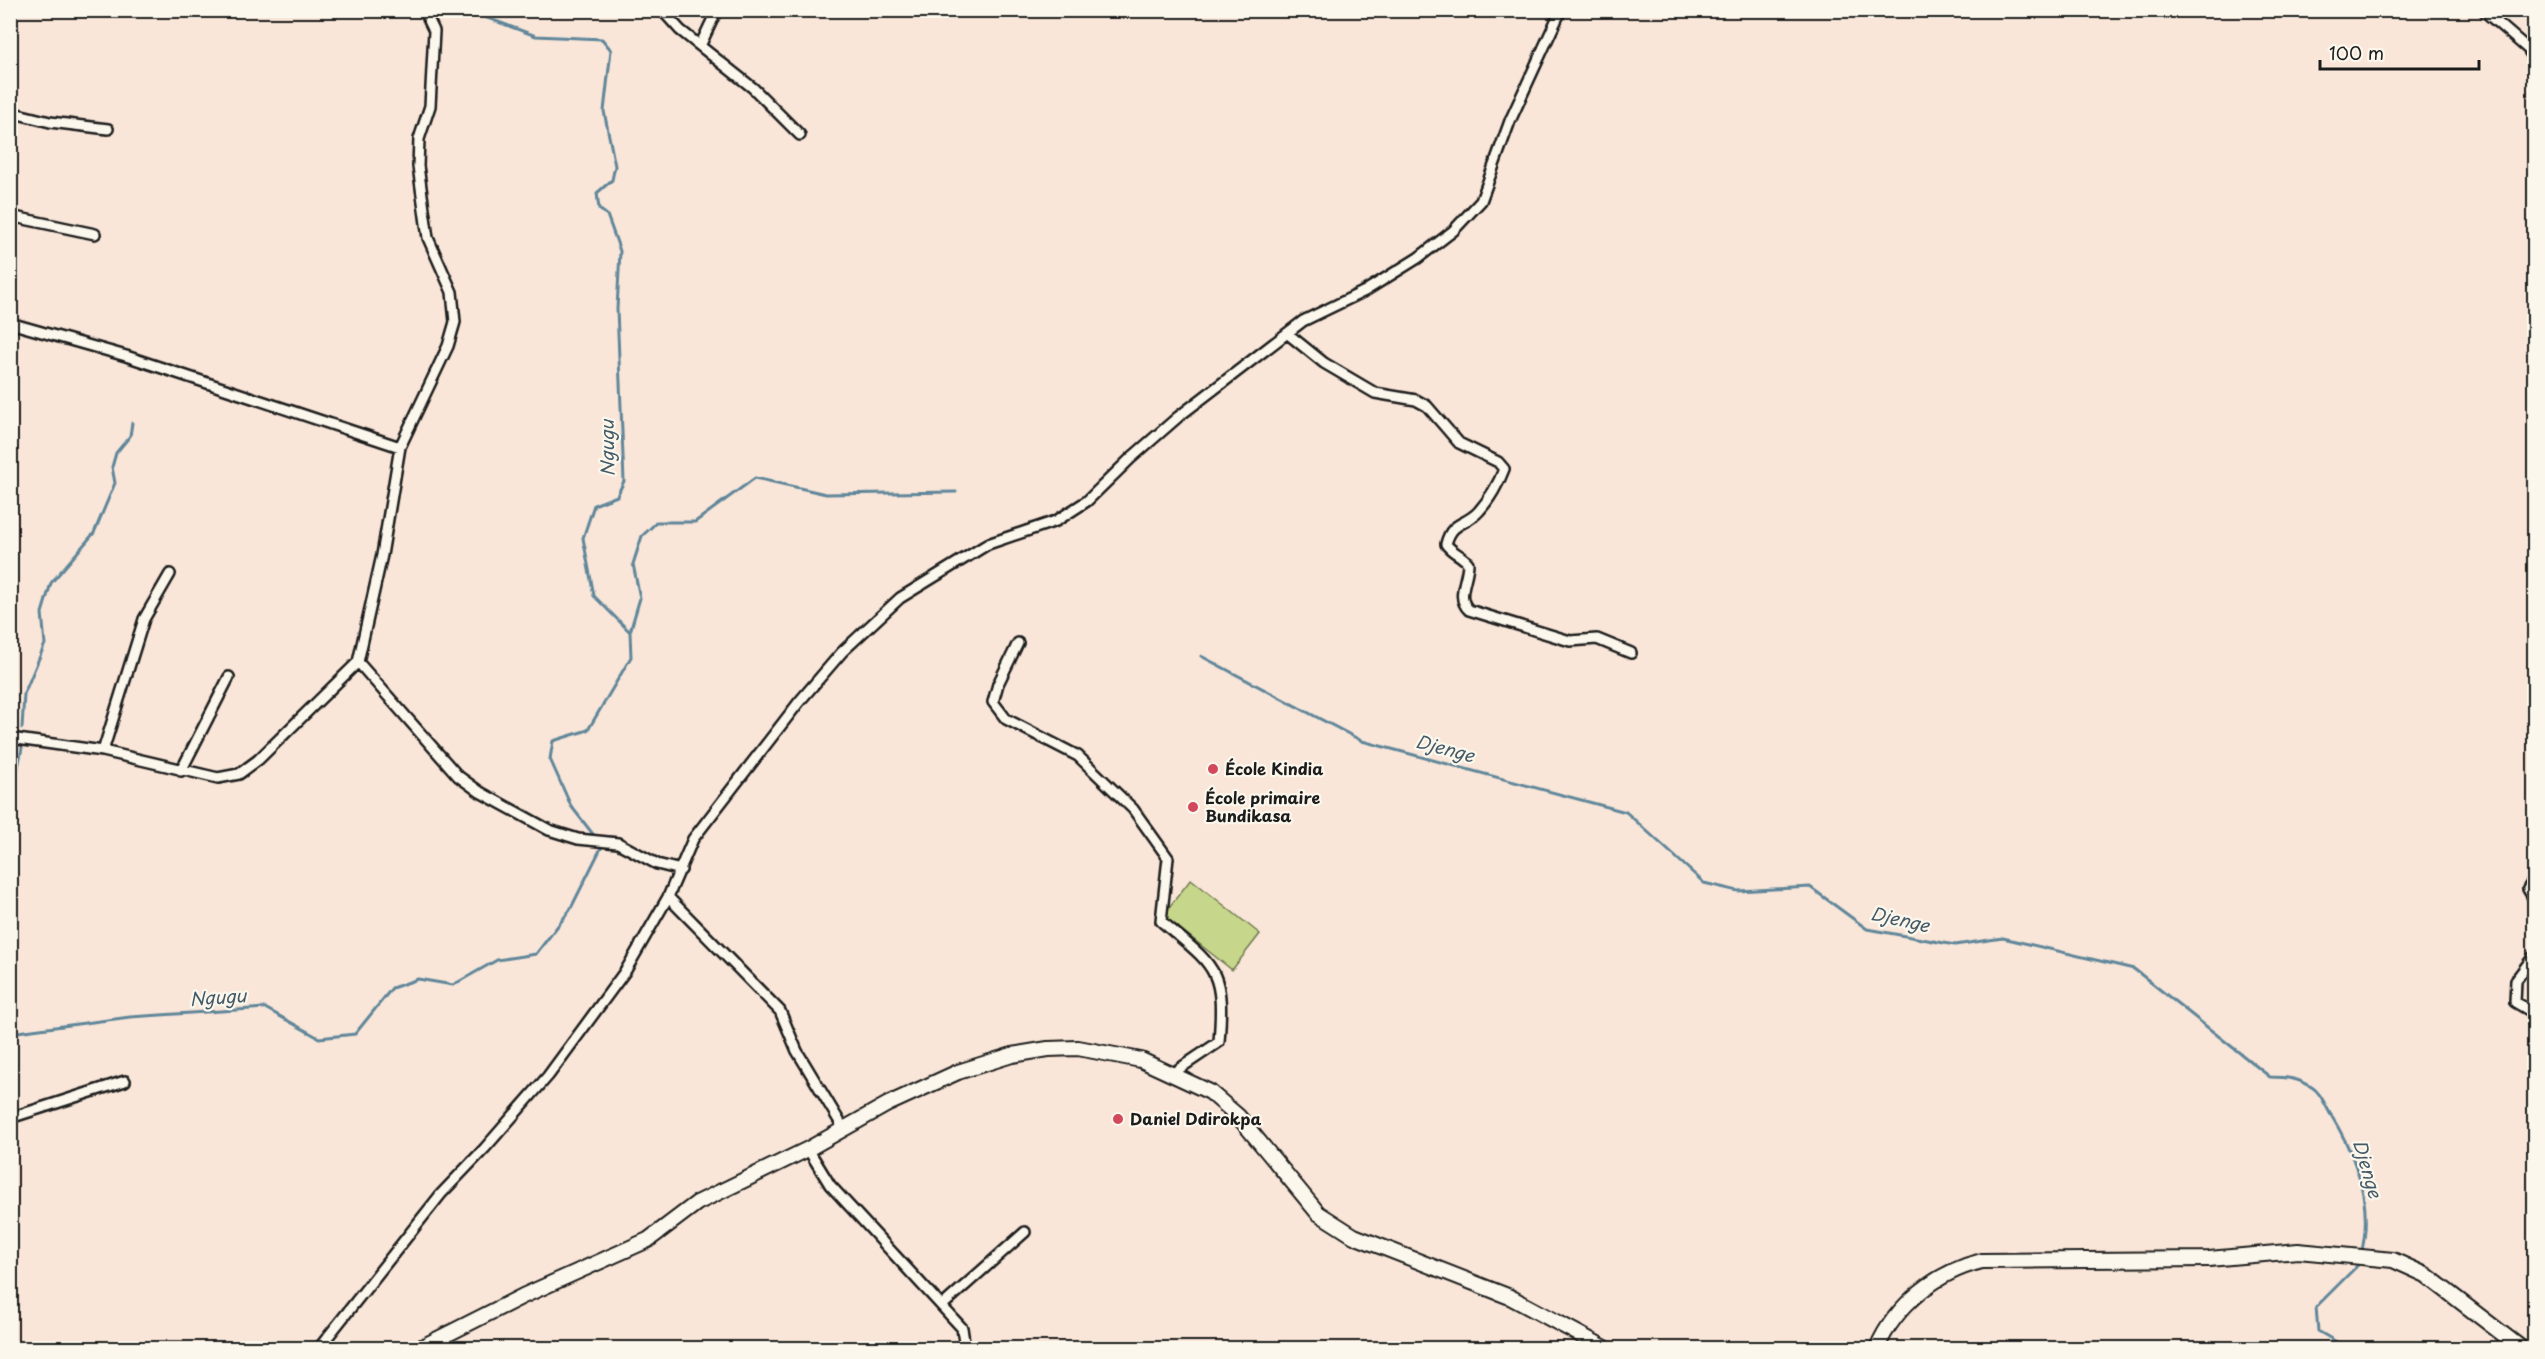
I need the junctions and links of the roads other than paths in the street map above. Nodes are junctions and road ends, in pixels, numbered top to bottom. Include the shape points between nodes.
1 (424, 10) edge
2 (663, 10) edge
3 (717, 10) edge
4 (1561, 10) edge
5 (2483, 10) edge
6 (700, 46) junction
7 (2535, 58) edge
8 (10, 112) edge
9 (108, 129) dead end
10 (800, 135) dead end
11 (10, 216) edge
12 (95, 234) dead end
13 (10, 323) edge
14 (1288, 334) junction
15 (400, 447) junction
16 (170, 574) dead end
17 (1018, 644) dead end
18 (1631, 653) dead end
19 (358, 662) junction
20 (229, 677) dead end
21 (10, 738) edge
22 (103, 751) junction
23 (181, 771) junction
24 (681, 870) junction
25 (2535, 880) edge
26 (668, 897) junction
27 (2535, 899) edge
28 (2535, 957) edge
29 (2535, 1013) edge
30 (1173, 1073) junction
31 (125, 1081) dead end
32 (10, 1118) edge
33 (843, 1129) junction
34 (808, 1149) junction
35 (1025, 1232) dead end
36 (943, 1305) junction
37 (319, 1348) edge
38 (420, 1348) edge
39 (965, 1348) edge
40 (1605, 1348) edge
41 (1877, 1348) edge
42 (2521, 1348) edge

1 - 15 street via 434,32 430,106 419,139 418,166 428,238 452,292 455,322 448,346
2 - 6 street
3 - 6 street
4 - 14 street via 1510,121 1480,201 1470,215 1418,258 1365,291 1303,321
5 - 7 street
6 - 10 street via 753,88
8 - 9 street via 50,122
11 - 12 street
13 - 15 street via 126,356
14 - 18 street via 1324,363 1375,393 1416,400 1427,406 1459,443 1498,462 1504,469 1478,513 1456,524 1448,537 1446,544 1451,551 1468,564 1463,605 1570,640 1597,639
14 - 24 street via 1179,417 1088,501 1056,521 988,544 893,604 842,652 799,702 693,838
15 - 19 street via 382,555
16 - 22 street via 144,619
17 - 30 street via 993,702 1006,719 1078,756 1133,809 1168,858 1161,921 1206,959 1217,976 1222,1009 1219,1042
19 - 23 street via 258,760 238,774 218,778
19 - 24 street via 459,776 506,808 549,830 578,839 618,843 657,864
20 - 23 street
21 - 22 street
22 - 23 street
24 - 26 street
25 - 27 street via 2528,889
26 - 33 street via 780,1011 797,1051
26 - 37 street via 626,970 548,1076 441,1194
28 - 29 street via 2516,980 2515,1002
30 - 33 main road via 1141,1060 1078,1048 1012,1055 958,1072
30 - 40 main road via 1210,1092 1238,1116 1318,1213 1354,1236 1510,1297
31 - 32 street
33 - 34 main road
34 - 36 street via 830,1185
34 - 38 main road via 697,1203 648,1240
35 - 36 street
36 - 39 street via 962,1328
41 - 42 main road via 1909,1302 1936,1279 1958,1267 1982,1261 2208,1259 2298,1251 2393,1260 2426,1275

